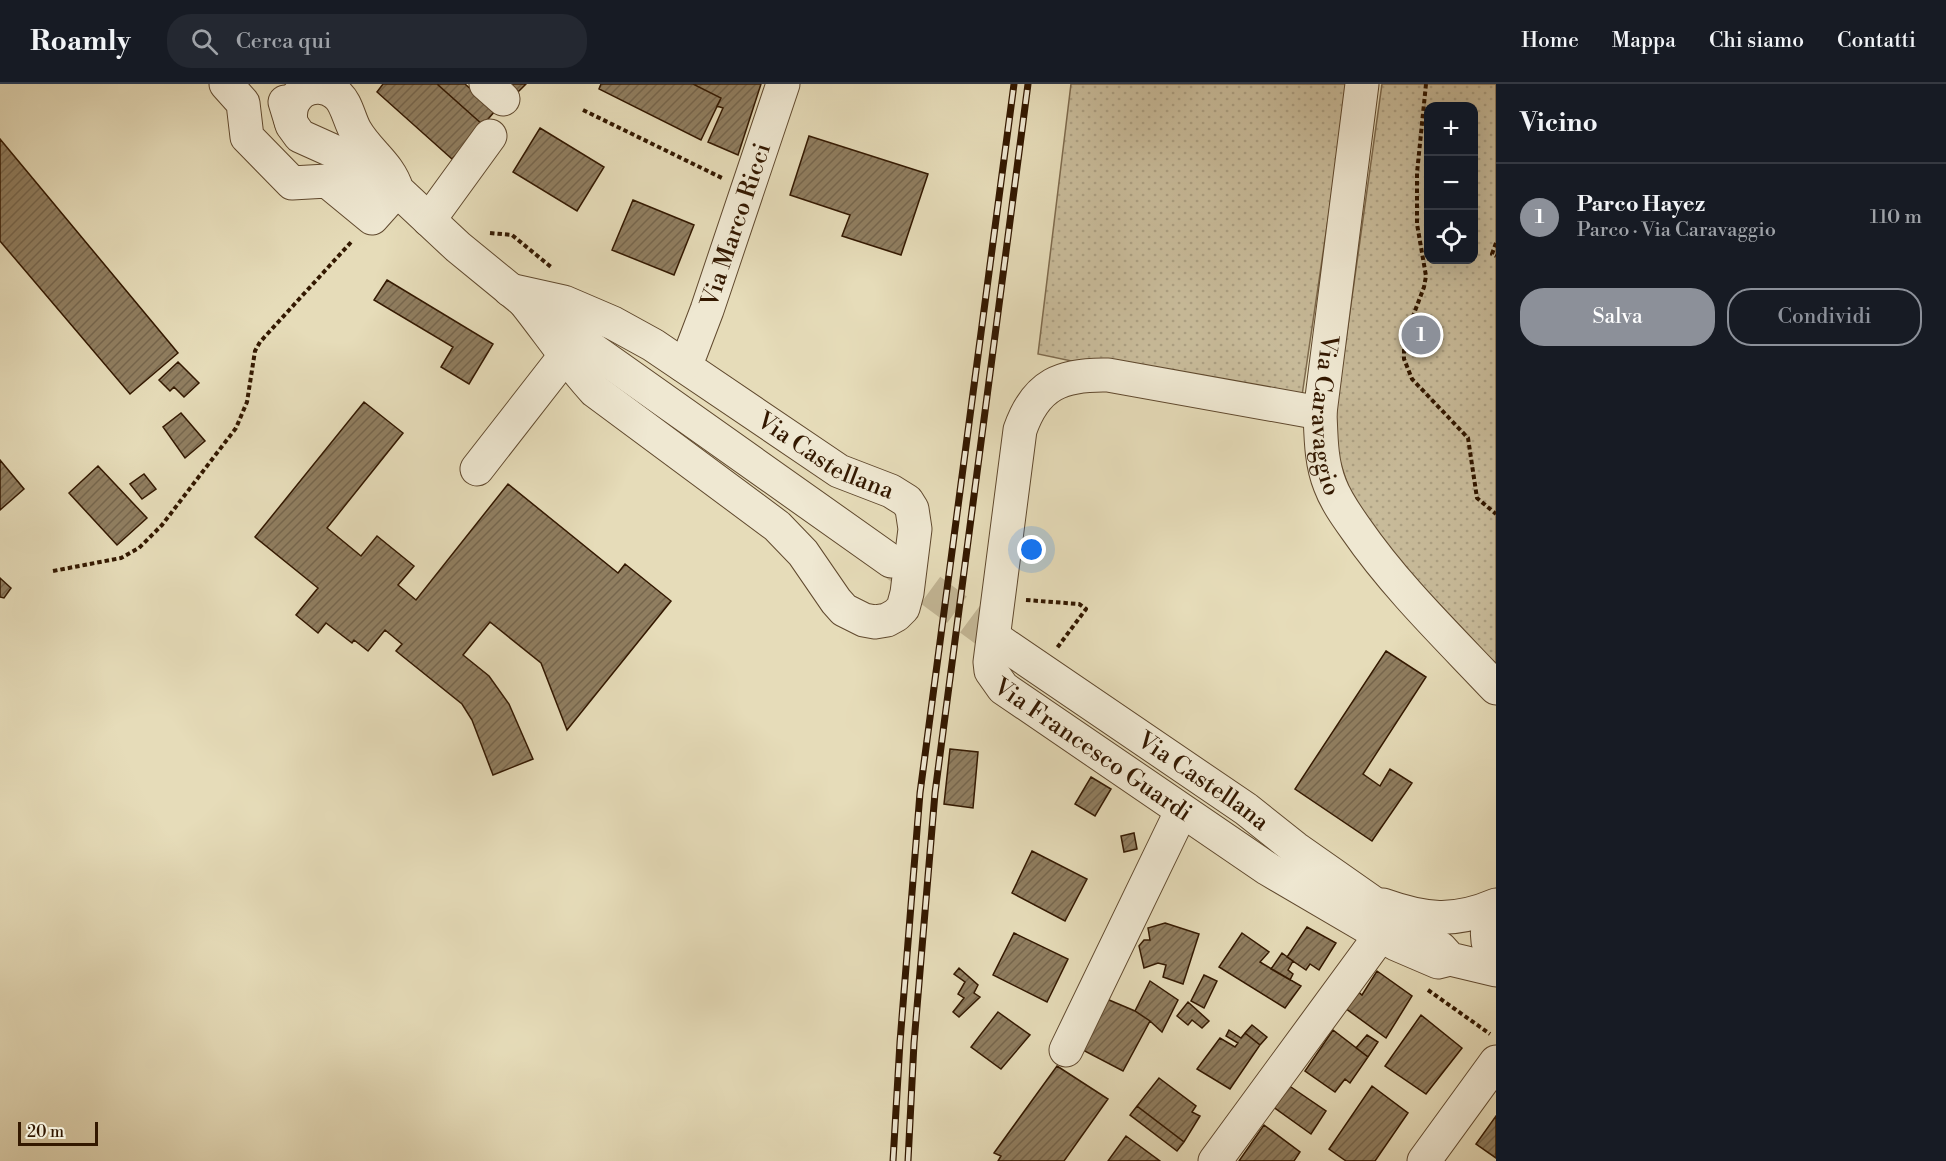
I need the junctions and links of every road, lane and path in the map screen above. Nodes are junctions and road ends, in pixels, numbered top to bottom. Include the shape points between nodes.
1 (226, 84) edge
2 (278, 84) edge
3 (783, 84) edge
4 (1362, 84) edge
5 (1426, 84) edge
6 (334, 93) edge
7 (582, 110) dead end
8 (291, 121) junction
9 (490, 136) dead end
10 (316, 143) junction
11 (397, 190) junction
12 (747, 191) junction
13 (372, 219) junction
14 (429, 220) junction
15 (1496, 243) edge
16 (1496, 256) edge
17 (517, 296) junction
18 (565, 356) junction
19 (683, 365) junction
20 (1320, 412) junction
21 (477, 469) dead end
22 (1496, 513) edge
23 (891, 561) tunnel mouth
24 (52, 571) dead end
25 (998, 597) junction
26 (1002, 642) tunnel mouth
27 (1055, 651) dead end
28 (1496, 688) edge
29 (1181, 812) junction
30 (1372, 902) junction
31 (1496, 905) edge
32 (1380, 936) junction
33 (1450, 958) junction
34 (1496, 962) edge
35 (1496, 969) edge
36 (1424, 988) dead end
37 (1066, 1050) dead end
38 (1496, 1056) edge
39 (1215, 1161) edge
40 (1424, 1161) edge

1 - 13 street via 243,103 247,137 292,183 327,181
2 - 8 street, Via Castellana
3 - 12 street, Via Marco Ricci
4 - 20 street, Via Caravaggio
5 - 22 path via 1418,173 1418,224 1426,276 1404,340 1404,359 1412,379 1468,438 1477,498
6 - 8 street via 305,90 292,106
6 - 10 street via 346,123 338,136
6 - 11 street, Via Castellana via 357,133 393,177
7 - 12 path
8 - 10 street, Via Castellana via 300,136
9 - 14 street
10 - 11 street, Via Castellana via 340,154 386,188
11 - 13 street
11 - 14 street, Via Castellana
12 - 19 street, Via Marco Ricci via 707,310
13 - 24 path via 260,342 247,402 236,428 162,525 139,548 121,558
14 - 17 street, Via Castellana
15 - 16 path via 1492,254
17 - 18 street, Via Castellana
17 - 19 street, Via Castellana via 575,306 637,335
17 - 23 street, Via Castellana
18 - 19 street, Via Castellana via 602,398 777,526 803,553 844,610 874,622 896,615 906,600 914,542 914,518 907,501 839,471
18 - 21 street
20 - 25 street, Via Francesco Guardi via 1108,375 1068,377 1052,385 1031,405 1020,430
20 - 28 street, Via Caravaggio via 1324,464 1338,502 1396,581
25 - 27 path via 1078,604 1086,609
25 - 29 street, Via Francesco Guardi via 990,662 996,681
26 - 30 street, Via Castellana via 1246,809
29 - 32 street, Via Francesco Guardi
29 - 37 street, Via Castellana
30 - 31 street, Via Castellana via 1416,915 1443,918 1474,914
30 - 33 street, Via Castellana via 1411,934 1440,948
31 - 34 street, Via Castellana via 1487,929 1488,946
32 - 33 street, Via Francesco Guardi via 1437,962
32 - 39 street
33 - 35 street, Via Castellana
36 - 38 path
38 - 40 street

